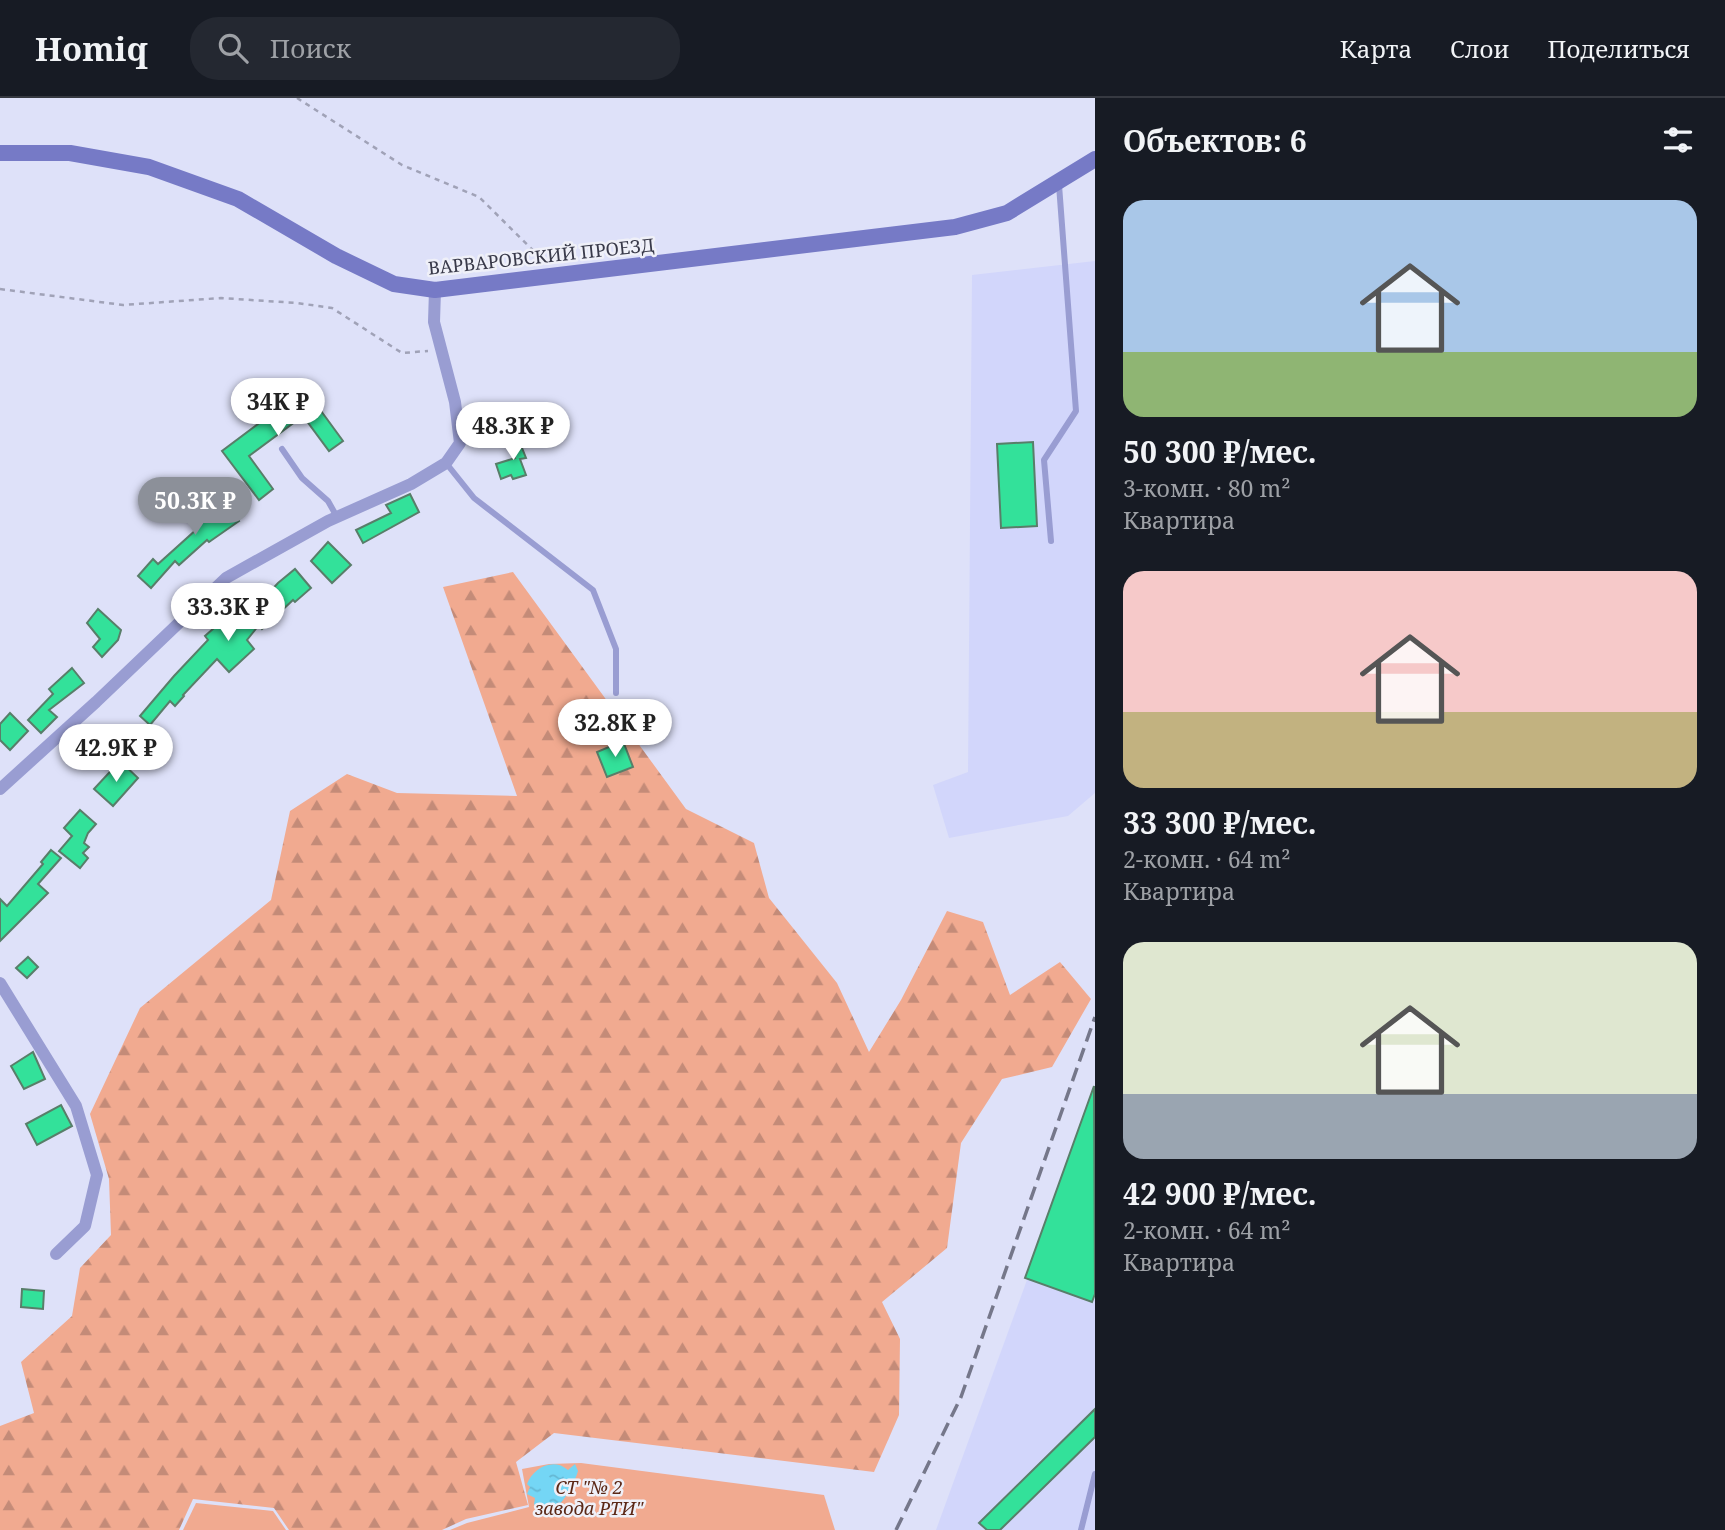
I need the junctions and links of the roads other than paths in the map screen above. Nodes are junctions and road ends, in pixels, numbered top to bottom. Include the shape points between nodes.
1 (0, 153) edge
2 (1095, 159) edge
3 (1059, 183) junction
4 (435, 290) junction
5 (282, 450) dead end
6 (446, 463) junction
7 (337, 517) junction
8 (1051, 541) dead end
9 (615, 693) dead end
10 (0, 789) edge
11 (0, 983) edge
12 (56, 1254) dead end
13 (1095, 1474) edge
14 (1081, 1530) edge

1 - 4 street, ВАРВАРОВСКИЙ ПРОЕЗД via 69,153 149,167 238,199 394,284
2 - 3 street, ВАРВАРОВСКИЙ ПРОЕЗД
3 - 4 street, ВАРВАРОВСКИЙ ПРОЕЗД via 1007,213 955,227
3 - 8 lane via 1076,411 1044,460
4 - 6 street via 435,322 460,443
5 - 7 lane
6 - 7 street
6 - 9 lane via 474,499 593,590 616,649
7 - 10 street via 226,578
11 - 12 street via 76,1106 97,1175 85,1226
13 - 14 lane

